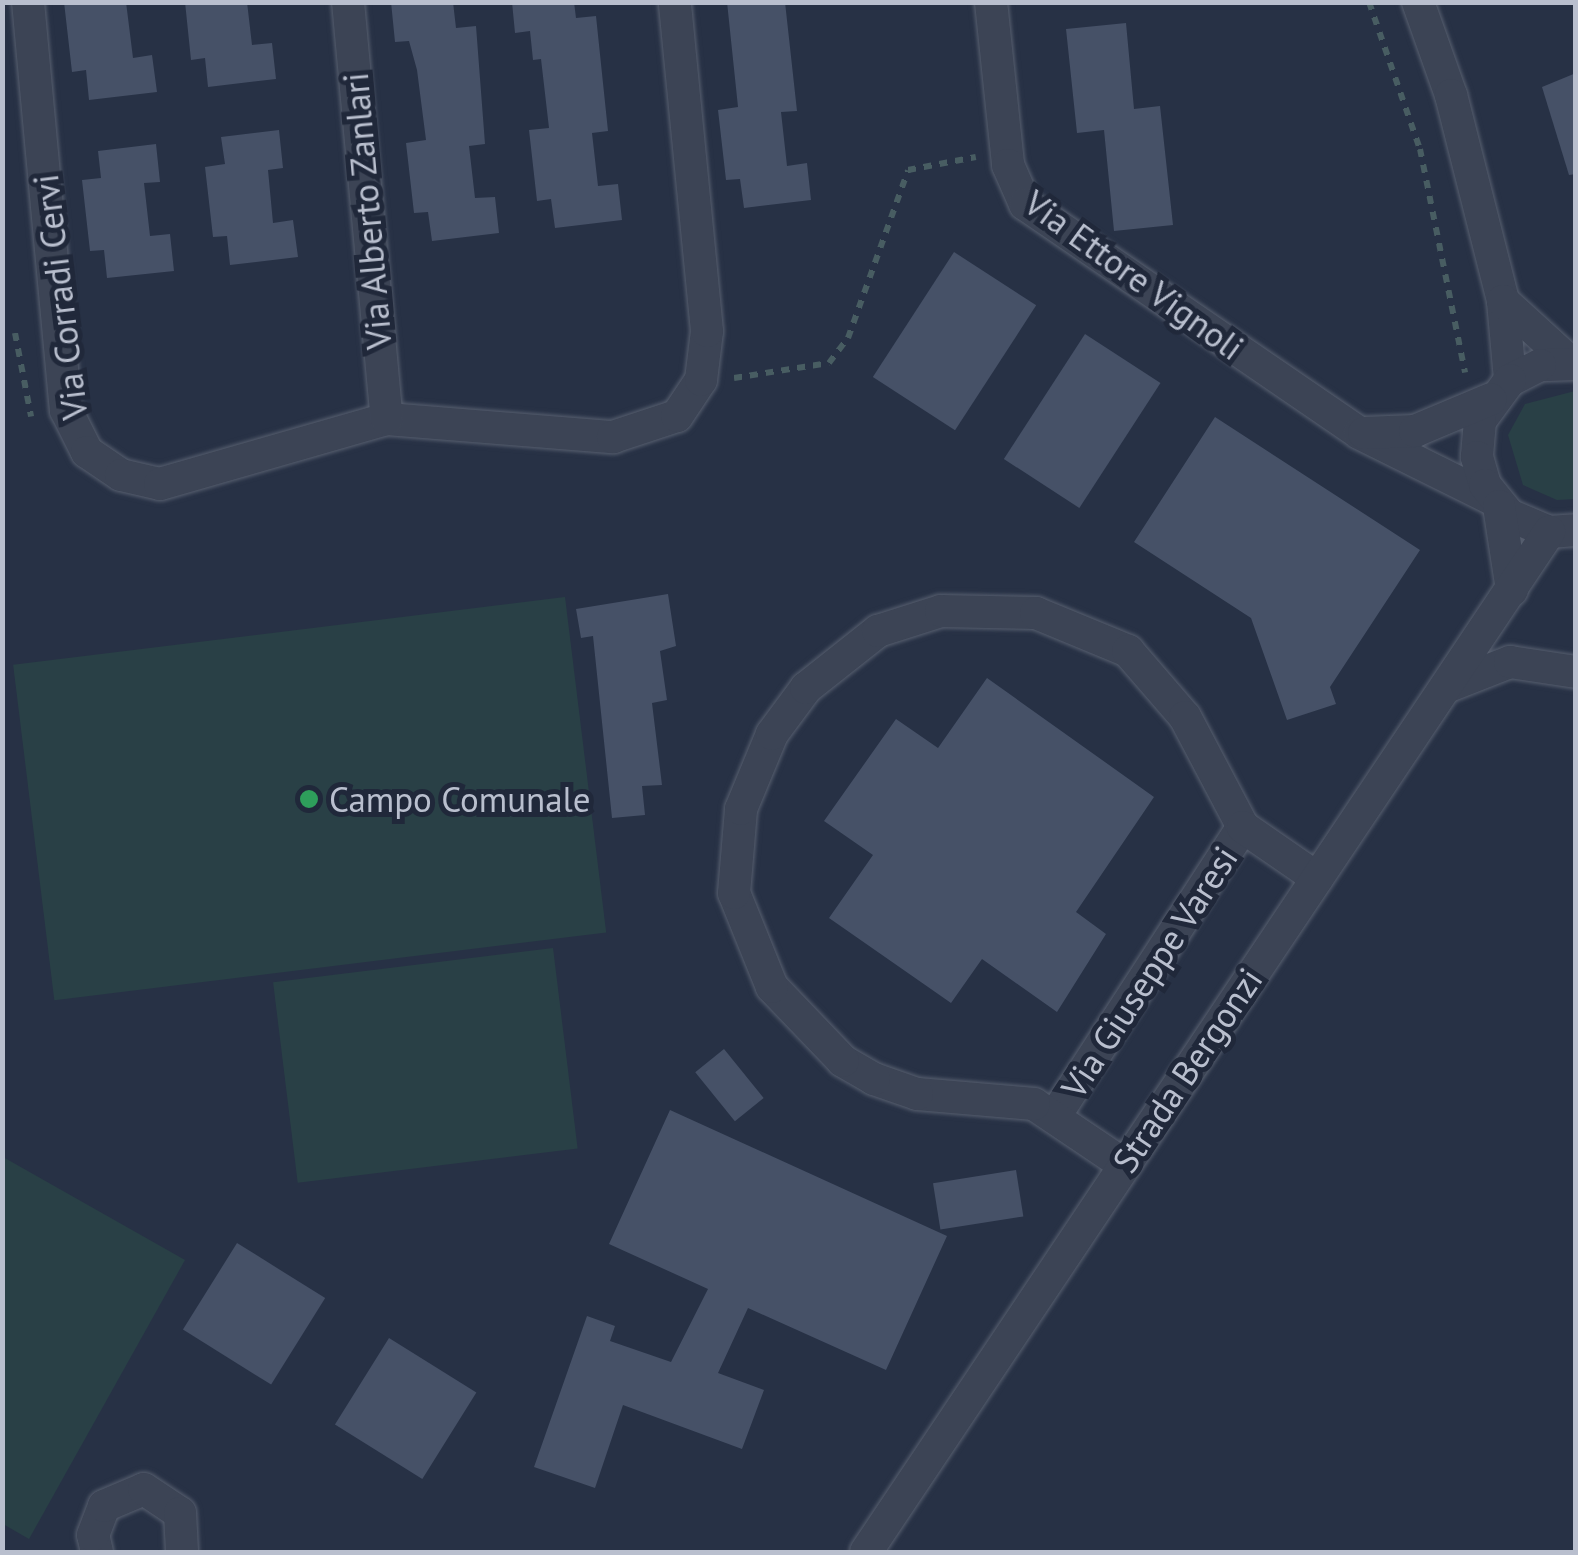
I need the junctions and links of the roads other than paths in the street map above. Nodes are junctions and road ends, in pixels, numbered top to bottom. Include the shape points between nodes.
1 (28, 2) edge
2 (348, 2) edge
3 (675, 2) edge
4 (991, 2) edge
5 (1418, 2) edge
6 (1504, 301) junction
7 (1573, 364) edge
8 (1501, 390) junction
9 (387, 419) junction
10 (1360, 433) junction
11 (1496, 503) junction
12 (1566, 535) edge
13 (1512, 590) junction
14 (1576, 672) edge
15 (1446, 687) junction
16 (1243, 827) junction
17 (1317, 878) junction
18 (1055, 1116) junction
19 (1122, 1164) junction
20 (97, 1552) edge
21 (182, 1552) edge
22 (866, 1552) edge

1 - 9 street, Via Corradi Cervi via 66,410 87,452 121,474 160,484
2 - 9 street, Via Alberto Zanlari
3 - 9 street, Via Corradi Cervi via 707,330 707,360 690,400 659,427 613,436
4 - 10 street, Via Ettore Vignoli via 1008,165 1025,204
5 - 6 street via 1451,94
6 - 7 street
6 - 8 street
7 - 8 street via 1540,365
8 - 10 street via 1415,430
8 - 11 street via 1477,457
10 - 11 street, Via Ettore Vignoli
11 - 12 street, Via Ettore Vignoli
11 - 13 street
12 - 13 street, Strada Bergonzi
13 - 15 street, Strada Bergonzi
14 - 15 street via 1510,662
15 - 17 street, Strada Bergonzi
16 - 17 street, Via Giuseppe Varesi
16 - 18 street, Via Giuseppe Varesi
16 - 18 street, Via Giuseppe Varesi via 1162,684 1128,651 1036,613 941,611 878,631 806,688 772,734 741,809 734,863 734,893 772,988 843,1061 874,1079 917,1094 1034,1104
17 - 19 street, Strada Bergonzi
18 - 19 street, Via Giuseppe Varesi
19 - 22 street, Strada Bergonzi
20 - 21 street via 94,1535 104,1506 144,1489 180,1513

